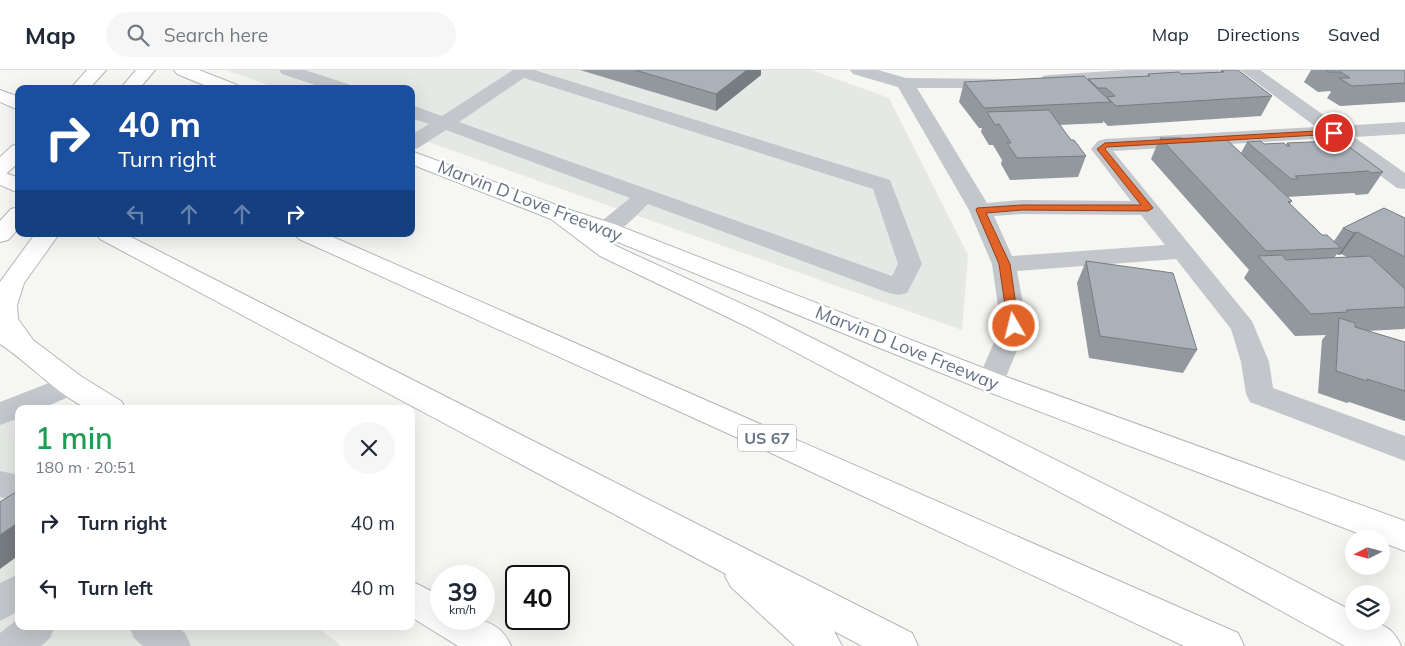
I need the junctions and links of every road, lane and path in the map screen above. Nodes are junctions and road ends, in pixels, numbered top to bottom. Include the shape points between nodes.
1 (97, 70) edge
2 (146, 70) edge
3 (182, 70) edge
4 (288, 70) edge
5 (859, 70) edge
6 (1211, 70) edge
7 (1249, 70) edge
8 (523, 71) edge
9 (1106, 73) edge
10 (1036, 81) edge
11 (1018, 82) edge
12 (905, 83) junction
13 (83, 85) edge
14 (133, 85) edge
15 (221, 85) edge
16 (333, 85) edge
17 (0, 96) edge
18 (15, 102) edge
19 (415, 112) edge
20 (444, 122) junction
21 (1405, 128) edge
22 (1334, 133) junction
23 (415, 141) edge
24 (15, 154) edge
25 (415, 158) edge
26 (0, 169) edge
27 (0, 177) edge
28 (1405, 183) edge
29 (15, 185) edge
30 (646, 195) junction
31 (1148, 208) junction
32 (980, 210) junction
33 (559, 214) junction
34 (15, 218) edge
35 (606, 229) junction
36 (0, 235) edge
37 (45, 237) edge
38 (114, 237) edge
39 (314, 237) edge
40 (1182, 250) junction
41 (1004, 264) junction
42 (0, 332) edge
43 (24, 347) junction
44 (991, 382) junction
45 (72, 384) junction
46 (22, 405) edge
47 (105, 405) edge
48 (15, 408) edge
49 (0, 414) edge
50 (1405, 449) edge
51 (0, 484) edge
52 (15, 487) edge
53 (15, 500) edge
54 (0, 510) edge
55 (1405, 536) edge
56 (708, 545) junction
57 (15, 593) edge
58 (415, 599) edge
59 (0, 604) edge
60 (430, 608) edge
61 (32, 630) edge
62 (153, 630) edge
63 (465, 630) edge
64 (13, 646) edge
65 (172, 646) edge
66 (492, 646) edge
67 (823, 646) edge
68 (899, 646) edge
69 (1225, 646) edge
70 (1382, 646) edge

1 - 13 main road
2 - 14 main road
3 - 15 main road
4 - 16 street
5 - 12 street
6 - 9 street
7 - 22 street
8 - 20 street
8 - 30 street via 882,185 910,264 898,287
9 - 10 street
11 - 12 street
12 - 32 street
17 - 18 main road
19 - 20 street
20 - 23 street
20 - 30 street
21 - 22 street
22 - 28 street
22 - 31 street via 1105,145 1101,149
24 - 26 main road
25 - 33 main road, Marvin D Love Freeway
27 - 29 main road
30 - 35 street
31 - 32 street
31 - 40 street
32 - 41 street
33 - 35 main road, Marvin D Love Freeway
33 - 70 main road via 608,251 757,321
34 - 36 main road
35 - 44 main road, Marvin D Love Freeway
37 - 43 main road via 3,298 4,316
38 - 56 main road
39 - 69 main road, US 67
40 - 41 street
40 - 50 street via 1243,327 1260,394
41 - 44 street via 1014,326
42 - 43 main road
43 - 45 main road
44 - 55 main road, Marvin D Love Freeway
45 - 46 street
45 - 47 main road
48 - 49 street
51 - 52 street
53 - 54 street
56 - 67 main road
56 - 68 main road
57 - 59 street
58 - 60 main road
61 - 64 street
62 - 65 street
63 - 66 main road

